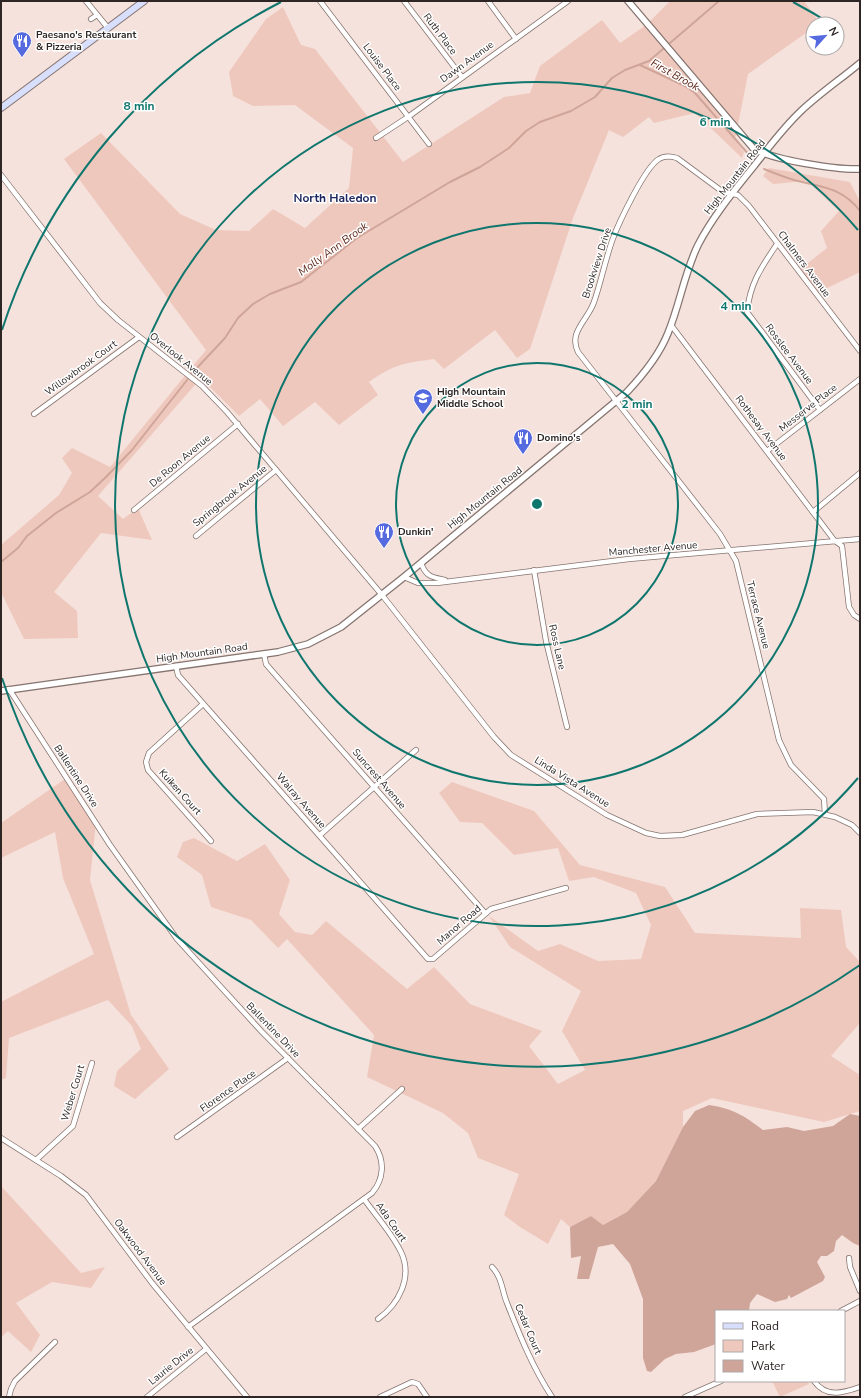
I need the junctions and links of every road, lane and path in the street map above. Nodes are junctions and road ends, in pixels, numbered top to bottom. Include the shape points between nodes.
1 (86, 1) edge
2 (144, 1) edge
3 (320, 1) edge
4 (404, 1) edge
5 (488, 1) edge
6 (568, 1) edge
7 (628, 1) edge
8 (97, 14) junction
9 (91, 19) dead end
10 (108, 28) junction
11 (516, 39) junction
12 (860, 63) edge
13 (462, 77) junction
14 (1, 108) edge
15 (408, 117) junction
16 (376, 138) dead end
17 (429, 144) dead end
18 (764, 153) junction
19 (860, 169) edge
20 (1, 175) edge
21 (731, 194) junction
22 (777, 244) junction
23 (671, 325) junction
24 (139, 337) junction
25 (860, 351) edge
26 (860, 379) edge
27 (616, 401) junction
28 (820, 410) junction
29 (34, 414) dead end
30 (238, 424) junction
31 (767, 451) junction
32 (276, 470) junction
33 (860, 473) edge
34 (134, 510) dead end
35 (813, 512) junction
36 (196, 536) dead end
37 (860, 539) edge
38 (836, 541) junction
39 (731, 551) junction
40 (421, 563) junction
41 (534, 570) junction
42 (404, 577) junction
43 (449, 581) junction
44 (382, 595) junction
45 (860, 619) edge
46 (264, 654) junction
47 (176, 666) junction
48 (1, 690) edge
49 (9, 690) junction
50 (203, 704) junction
51 (567, 727) dead end
52 (416, 750) dead end
53 (374, 787) junction
54 (825, 814) junction
55 (860, 833) edge
56 (320, 835) junction
57 (211, 841) dead end
58 (566, 888) dead end
59 (485, 913) junction
60 (417, 945) joint
61 (288, 1058) junction
62 (92, 1063) dead end
63 (402, 1089) dead end
64 (358, 1130) junction
65 (177, 1137) dead end
66 (1, 1138) edge
67 (36, 1160) junction
68 (364, 1199) junction
69 (849, 1258) dead end
70 (492, 1267) dead end
71 (860, 1291) edge
72 (860, 1301) edge
73 (843, 1310) edge
74 (378, 1319) dead end
75 (188, 1327) junction
76 (56, 1342) dead end
77 (206, 1350) junction
78 (719, 1382) edge
79 (815, 1382) edge
80 (860, 1386) edge
81 (9, 1397) edge
82 (147, 1397) edge
83 (246, 1397) edge
84 (380, 1397) edge
85 (427, 1397) edge
86 (552, 1397) edge
87 (685, 1397) edge

1 - 8 street
2 - 10 main road
3 - 15 street, Louise Place
4 - 13 street, Ruth Place
5 - 11 street
6 - 11 street, Dawn Avenue
7 - 18 street via 753,148
8 - 9 street
8 - 10 street
10 - 14 main road
11 - 13 street, Dawn Avenue
12 - 18 street, High Mountain Road via 801,111
13 - 15 street, Dawn Avenue
15 - 16 street, Dawn Avenue
15 - 17 street, Louise Place
18 - 19 street via 828,167
18 - 21 street, High Mountain Road
20 - 24 street, Overlook Avenue via 100,303
21 - 22 street, Chalmers Avenue via 738,195 749,206
21 - 23 street, High Mountain Road via 711,222 691,260
21 - 27 street, Brookview Drive via 723,192 677,158 669,156 655,162 634,195 612,241 592,308 575,336 578,352
22 - 25 street, Chalmers Avenue
22 - 28 street, Rosslee Avenue via 756,276 747,312
23 - 27 street, High Mountain Road via 653,361 635,384
23 - 31 street, Rothesay Avenue
24 - 29 street, Willowbrook Court
24 - 30 street, Overlook Avenue via 184,371
26 - 28 street, Messerve Place
27 - 39 street, Terrace Avenue
27 - 40 street, High Mountain Road
28 - 31 street, Messerve Place
30 - 32 street, Overlook Avenue
30 - 34 street, De Roon Avenue
31 - 35 street, Rothesay Avenue
32 - 36 street, Springbrook Avenue
32 - 44 street, Overlook Avenue
33 - 35 street
35 - 38 street, Rothesay Avenue
37 - 38 street, Manchester Avenue
38 - 39 street, Manchester Avenue
38 - 45 street, Rothesay Avenue via 844,550 849,607
39 - 41 street, Manchester Avenue
39 - 54 street, Terrace Avenue via 743,588 779,740 791,765 824,799
40 - 42 street, High Mountain Road
40 - 43 street, Manchester Avenue via 424,572 429,576
41 - 43 street, Manchester Avenue
41 - 51 street, Ross Lane via 546,641
42 - 43 street, Manchester Avenue via 427,584
42 - 44 street, High Mountain Road
44 - 46 street, High Mountain Road via 330,634 298,648
44 - 54 street, Linda Vista Avenue via 504,749 607,815 646,833 677,836 757,814
46 - 47 street, High Mountain Road
46 - 53 street, Suncrest Avenue via 266,664
47 - 49 street, High Mountain Road
47 - 50 street, Walray Avenue via 178,675
48 - 49 street, High Mountain Road
49 - 61 street, Ballentine Drive via 110,845 177,940
50 - 56 street, Walray Avenue
50 - 57 street, Kuiken Court via 149,753 146,762 148,770
52 - 53 street
53 - 56 street
53 - 59 street, Suncrest Avenue
54 - 55 street via 852,825
56 - 60 street, Walray Avenue
58 - 59 street, Manor Road via 491,909
59 - 60 street, Manor Road via 433,959 428,959
61 - 64 street, Ballentine Drive
61 - 65 street, Florence Place
62 - 67 street, Weber Court via 73,1126
63 - 64 street
64 - 68 street, Ballentine Drive via 375,1146 382,1163 377,1186
66 - 67 street, Oakwood Avenue
67 - 75 street, Oakwood Avenue via 86,1195
68 - 74 street, Ada Court via 397,1245 404,1264 403,1287 398,1299 389,1311
68 - 75 street, Ballentine Drive
69 - 71 street
70 - 86 street, Cedar Court via 500,1278 506,1302 535,1369
72 - 73 street
75 - 77 street, Oakwood Avenue
76 - 81 street via 15,1381
77 - 82 street, Laurie Drive
77 - 83 street, Oakwood Avenue
78 - 87 street
79 - 80 street via 829,1393 842,1393
84 - 85 street via 412,1382 418,1384

